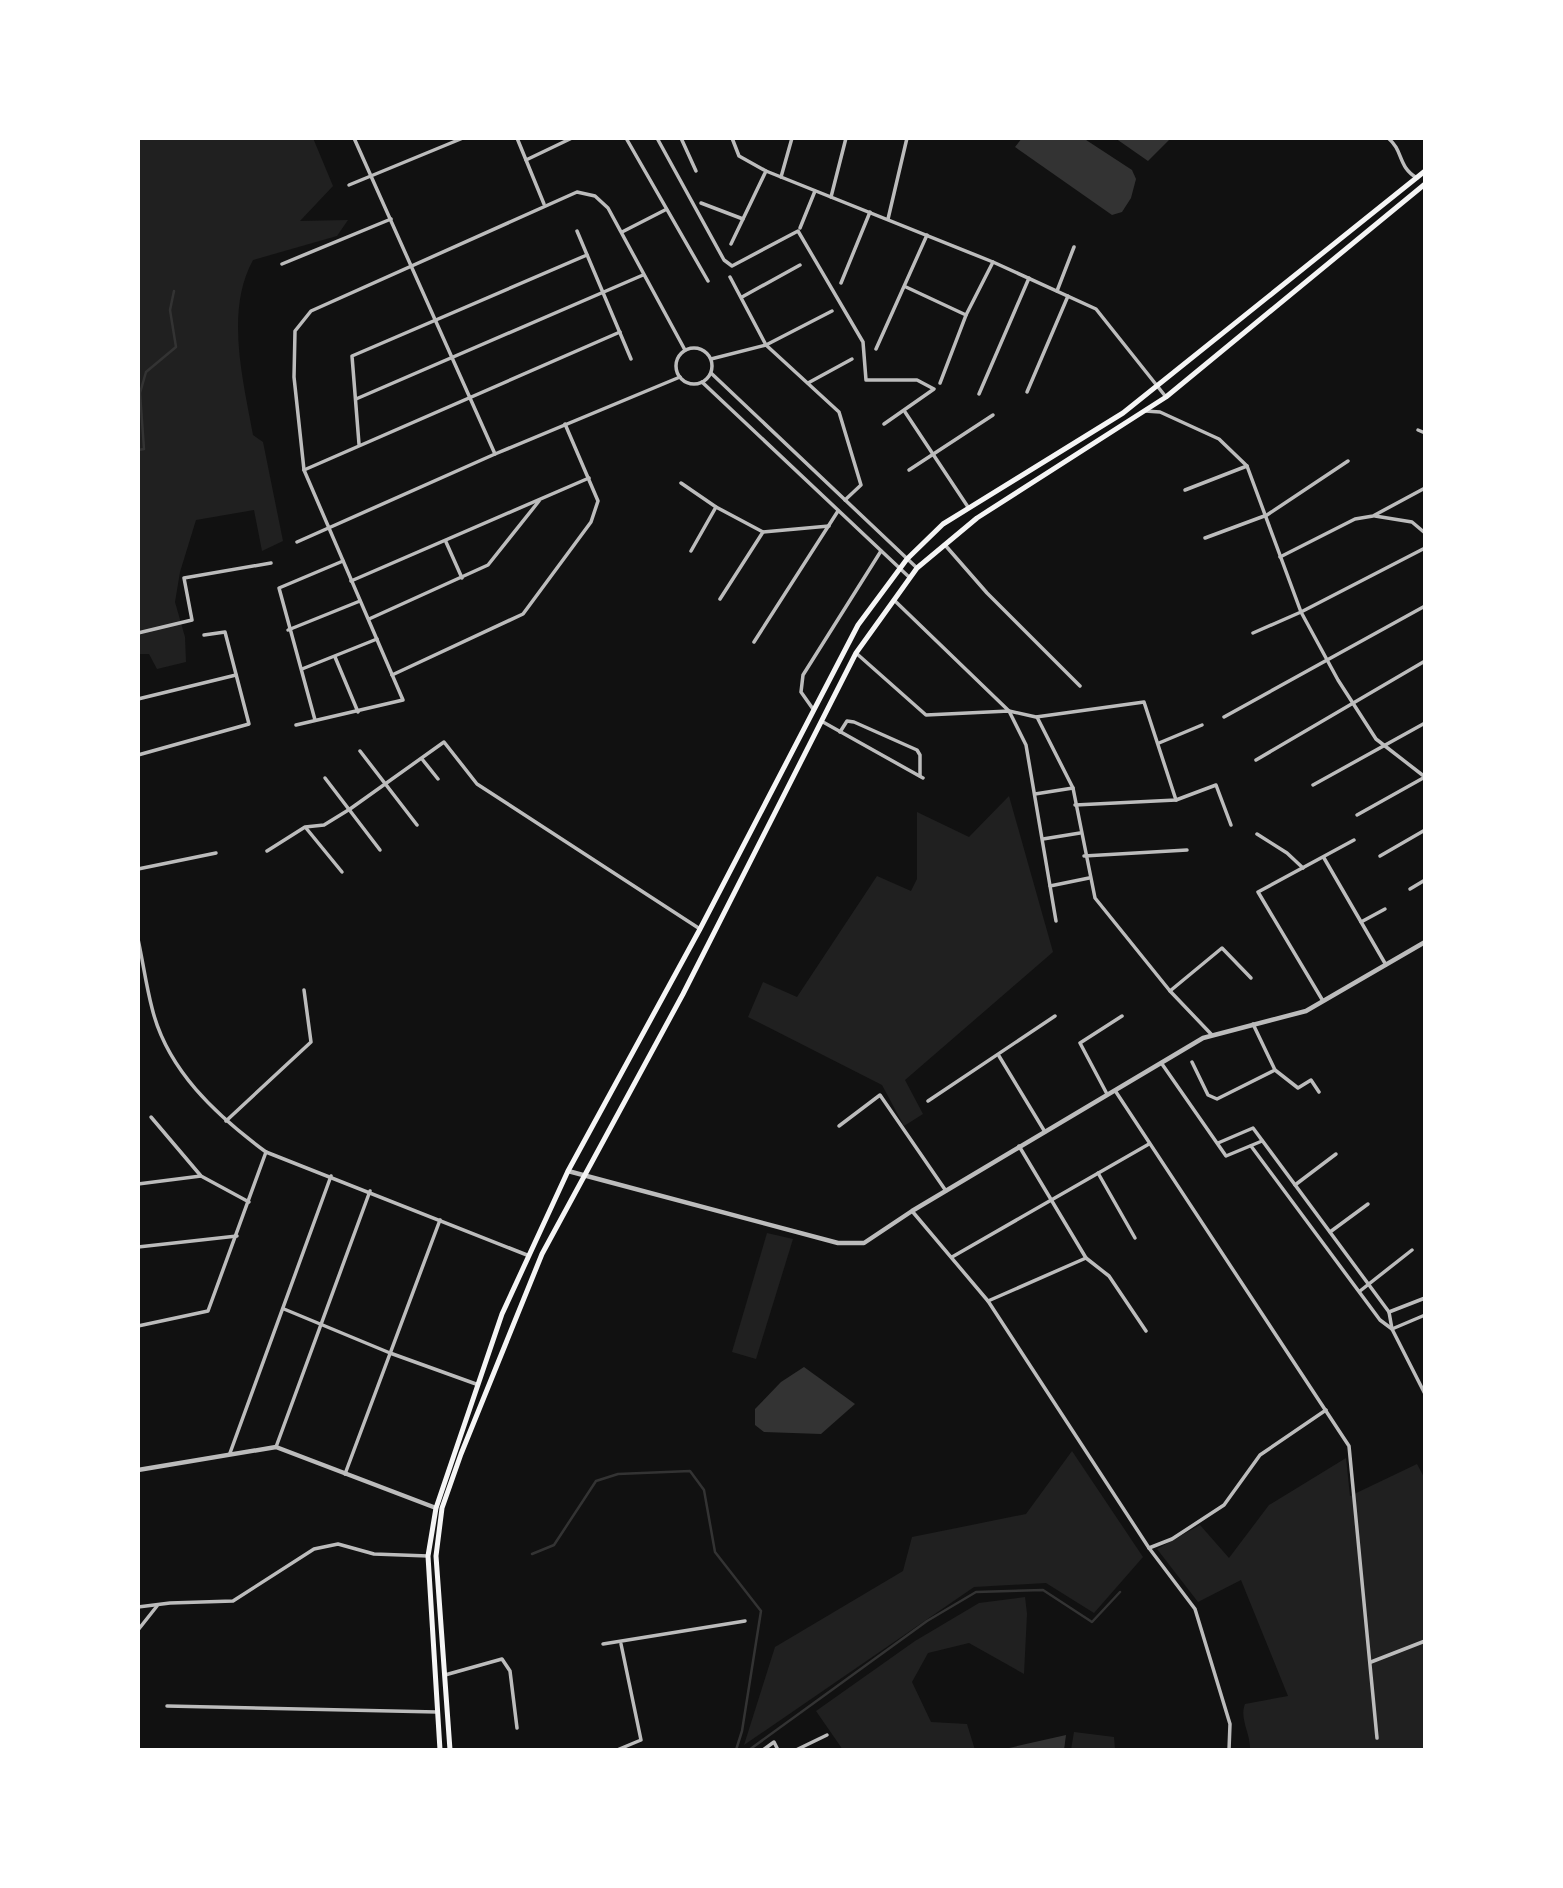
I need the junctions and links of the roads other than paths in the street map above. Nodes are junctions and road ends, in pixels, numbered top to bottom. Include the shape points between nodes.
1 (354, 138) edge
2 (463, 138) edge
3 (517, 138) edge
4 (572, 138) edge
5 (626, 138) edge
6 (657, 138) edge
7 (681, 138) edge
8 (732, 138) edge
9 (792, 138) edge
10 (846, 138) edge
11 (908, 138) edge
12 (1388, 138) edge
13 (526, 160) junction
14 (696, 171) dead end
15 (766, 171) junction
16 (1425, 171) edge
17 (372, 176) junction
18 (781, 177) junction
19 (1417, 178) junction
20 (1425, 184) edge
21 (349, 186) dead end
22 (815, 191) junction
23 (831, 198) junction
24 (701, 203) dead end
25 (544, 204) junction
26 (665, 210) junction
27 (870, 212) junction
28 (391, 219) junction
29 (743, 219) junction
30 (888, 219) junction
31 (800, 228) dead end
32 (577, 231) dead end
33 (622, 232) junction
34 (927, 234) junction
35 (731, 244) dead end
36 (1074, 247) dead end
37 (587, 255) junction
38 (993, 262) junction
39 (282, 264) dead end
40 (411, 265) junction
41 (800, 265) dead end
42 (643, 275) junction
43 (730, 278) dead end
44 (1029, 278) junction
45 (708, 282) dead end
46 (841, 283) dead end
47 (906, 287) junction
48 (1057, 291) junction
49 (604, 295) junction
50 (1068, 296) junction
51 (742, 297) junction
52 (832, 312) dead end
53 (966, 315) junction
54 (436, 320) junction
55 (620, 332) junction
56 (766, 345) junction
57 (876, 349) dead end
58 (685, 350) junction
59 (452, 359) junction
60 (631, 359) dead end
61 (711, 359) junction
62 (852, 359) dead end
63 (710, 373) junction
64 (680, 377) junction
65 (702, 382) junction
66 (808, 383) junction
67 (940, 383) dead end
68 (1157, 386) junction
69 (1027, 393) dead end
70 (979, 394) dead end
71 (470, 395) junction
72 (1166, 397) junction
73 (356, 399) junction
74 (1145, 411) junction
75 (905, 412) junction
76 (992, 415) dead end
77 (565, 424) junction
78 (884, 424) dead end
79 (1418, 430) dead end
80 (1425, 433) edge
81 (359, 444) junction
82 (495, 454) junction
83 (933, 454) junction
84 (1348, 461) dead end
85 (1247, 466) junction
86 (304, 470) junction
87 (909, 470) dead end
88 (589, 478) junction
89 (681, 483) dead end
90 (1425, 488) edge
91 (1185, 490) dead end
92 (540, 499) junction
93 (845, 500) junction
94 (716, 507) junction
95 (968, 507) junction
96 (838, 511) junction
97 (1267, 515) junction
98 (1373, 516) junction
99 (829, 526) junction
100 (328, 528) junction
101 (763, 532) junction
102 (1425, 533) edge
103 (1205, 538) dead end
104 (446, 541) junction
105 (297, 542) dead end
106 (945, 545) junction
107 (1425, 548) edge
108 (691, 551) dead end
109 (881, 551) junction
110 (1280, 557) junction
111 (907, 559) junction
112 (343, 561) junction
113 (271, 563) dead end
114 (917, 568) junction
115 (900, 569) junction
116 (909, 577) junction
117 (462, 579) junction
118 (352, 581) junction
119 (720, 599) dead end
120 (892, 599) junction
121 (360, 601) junction
122 (1425, 606) edge
123 (1301, 612) junction
124 (368, 620) junction
125 (288, 630) junction
126 (138, 633) edge
127 (1253, 633) dead end
128 (204, 635) dead end
129 (377, 639) junction
130 (754, 642) dead end
131 (856, 653) junction
132 (334, 657) junction
133 (1328, 659) junction
134 (1425, 661) edge
135 (302, 669) junction
136 (236, 675) junction
137 (392, 675) junction
138 (1080, 686) dead end
139 (138, 699) edge
140 (1354, 700) junction
141 (813, 709) junction
142 (1009, 711) junction
143 (358, 712) junction
144 (1037, 717) junction
145 (1224, 717) dead end
146 (315, 720) junction
147 (823, 722) junction
148 (1425, 723) edge
149 (296, 725) dead end
150 (1202, 725) dead end
151 (840, 732) junction
152 (1159, 743) junction
153 (1384, 746) junction
154 (360, 751) dead end
155 (138, 755) edge
156 (422, 759) junction
157 (1256, 760) dead end
158 (1425, 777) edge
159 (325, 778) dead end
160 (438, 779) dead end
161 (386, 785) junction
162 (1313, 785) dead end
163 (1073, 788) junction
164 (1035, 794) junction
165 (1176, 800) junction
166 (1075, 805) junction
167 (350, 809) junction
168 (1357, 815) dead end
169 (417, 825) dead end
170 (1231, 825) dead end
171 (305, 827) junction
172 (1425, 830) edge
173 (1080, 834) junction
174 (1257, 834) dead end
175 (1043, 839) junction
176 (1354, 841) dead end
177 (380, 850) dead end
178 (1187, 850) dead end
179 (267, 851) dead end
180 (216, 853) dead end
181 (1084, 856) junction
182 (1380, 856) dead end
183 (1324, 858) junction
184 (1303, 867) junction
185 (138, 869) edge
186 (341, 873) dead end
187 (1088, 877) junction
188 (1425, 880) edge
189 (1050, 886) junction
190 (1410, 889) dead end
191 (1385, 909) dead end
192 (1056, 921) dead end
193 (1361, 922) junction
194 (700, 929) junction
195 (138, 939) edge
196 (1425, 942) edge
197 (140, 955) edge
198 (1386, 965) junction
199 (1251, 978) dead end
200 (304, 990) dead end
201 (1170, 991) junction
202 (1324, 1002) junction
203 (1055, 1016) dead end
204 (1122, 1016) dead end
205 (1254, 1024) junction
206 (1212, 1035) junction
207 (999, 1056) junction
208 (1192, 1062) dead end
209 (1162, 1063) junction
210 (1275, 1070) junction
211 (1116, 1092) junction
212 (1319, 1092) dead end
213 (1108, 1096) junction
214 (928, 1101) dead end
215 (151, 1117) dead end
216 (226, 1121) junction
217 (839, 1126) dead end
218 (1045, 1132) junction
219 (1263, 1141) junction
220 (1217, 1143) junction
221 (1149, 1144) junction
222 (1019, 1146) junction
223 (1251, 1146) junction
224 (266, 1152) junction
225 (1336, 1154) dead end
226 (568, 1171) junction
227 (1098, 1173) junction
228 (584, 1175) junction
229 (201, 1176) junction
230 (331, 1176) junction
231 (138, 1184) edge
232 (1295, 1185) junction
233 (370, 1191) junction
234 (946, 1191) junction
235 (1050, 1200) junction
236 (249, 1202) junction
237 (1368, 1204) dead end
238 (912, 1211) junction
239 (440, 1220) junction
240 (1330, 1232) junction
241 (238, 1236) junction
242 (1135, 1238) dead end
243 (138, 1247) edge
244 (1412, 1250) dead end
245 (527, 1255) junction
246 (952, 1257) junction
247 (1086, 1258) junction
248 (1369, 1283) junction
249 (1360, 1291) junction
250 (1425, 1298) edge
251 (988, 1301) junction
252 (284, 1310) junction
253 (1389, 1312) junction
254 (1425, 1315) edge
255 (138, 1326) edge
256 (323, 1326) junction
257 (1391, 1329) junction
258 (1146, 1331) dead end
259 (390, 1353) junction
260 (476, 1384) junction
261 (1425, 1394) edge
262 (1326, 1410) junction
263 (276, 1447) junction
264 (230, 1453) junction
265 (138, 1470) edge
266 (345, 1475) junction
267 (436, 1508) junction
268 (1149, 1548) junction
269 (428, 1556) junction
270 (159, 1604) junction
271 (138, 1607) edge
272 (745, 1620) dead end
273 (138, 1630) edge
274 (1425, 1641) edge
275 (621, 1643) junction
276 (603, 1644) dead end
277 (1371, 1663) junction
278 (445, 1675) junction
279 (167, 1706) dead end
280 (439, 1712) junction
281 (517, 1728) dead end
282 (827, 1735) dead end
283 (1377, 1738) dead end
284 (440, 1750) edge
285 (450, 1750) edge
286 (617, 1750) edge
287 (763, 1750) edge
288 (778, 1750) edge
289 (796, 1750) edge
290 (1229, 1750) edge

1 - 17 street
2 - 17 street
3 - 13 street
4 - 13 street
5 - 26 street
6 - 75 street via 724,260 732,266 799,231 863,342 866,380 917,380 934,389
7 - 14 street
8 - 15 street via 739,156
9 - 18 street
10 - 23 street
11 - 30 street
12 - 19 street via 1397,147 1406,171
13 - 25 street
15 - 18 street
15 - 29 street
16 - 19 main road
17 - 21 street
17 - 28 street
18 - 22 street
19 - 68 main road
20 - 72 main road
22 - 23 street
22 - 31 street
23 - 27 street
24 - 29 street
25 - 33 street via 577,192 595,196
25 - 40 street
26 - 33 street
26 - 45 street
27 - 30 street
27 - 46 street
28 - 39 street
28 - 40 street
29 - 35 street
30 - 34 street
32 - 37 street
33 - 42 street
34 - 38 street
34 - 47 street
36 - 48 street
37 - 49 street
37 - 54 street
38 - 44 street
38 - 53 street
40 - 54 street
40 - 86 street via 311,311 295,331 294,377
41 - 51 street
42 - 49 street
42 - 58 street
43 - 51 street
44 - 48 street
44 - 70 street
47 - 53 street
47 - 57 street
48 - 50 street
49 - 55 street
49 - 59 street
50 - 68 street via 1096,309
50 - 69 street
51 - 56 street
52 - 56 street
53 - 67 street
54 - 59 street
54 - 73 street via 352,356
55 - 60 street
55 - 71 street
56 - 61 street
56 - 66 street
58 - 61 street via 703,350
58 - 64 street via 676,366
59 - 71 street
59 - 73 street
61 - 63 street
62 - 66 street
63 - 65 street
63 - 93 street
64 - 65 street via 687,383
64 - 77 street
65 - 96 street
66 - 93 street via 839,412 861,485
68 - 72 street
68 - 95 main road via 1123,413
71 - 81 street
71 - 82 street
72 - 74 main road
73 - 81 street
74 - 85 street via 1160,412 1219,439
74 - 106 main road via 977,518
75 - 78 street
75 - 83 street
76 - 83 street
77 - 82 street
77 - 88 street
79 - 80 street
81 - 86 street
82 - 100 street
83 - 87 street
83 - 95 street
84 - 97 street
85 - 91 street
85 - 97 street
86 - 100 street
88 - 92 street
88 - 137 street via 598,501 592,522 523,614
89 - 94 street
90 - 98 street
92 - 104 street
92 - 117 street via 488,565
93 - 111 street
94 - 101 street
94 - 108 street
95 - 111 main road
96 - 99 street
96 - 109 street
97 - 103 street
97 - 110 street
98 - 102 street via 1412,522
98 - 110 street via 1355,519
99 - 101 street
99 - 130 street
100 - 105 street
100 - 112 street
101 - 119 street
104 - 117 street
104 - 118 street
106 - 114 main road
106 - 138 street via 986,593
107 - 123 street
109 - 115 street
109 - 141 street via 803,675 801,692
110 - 123 street
111 - 114 street
111 - 115 main road
112 - 118 street
112 - 125 street via 279,588
113 - 126 street via 184,578 192,620
114 - 116 main road
115 - 116 street
115 - 141 main road via 858,625
116 - 120 main road
117 - 124 street
118 - 121 street
120 - 131 main road
120 - 142 street
121 - 124 street
121 - 125 street
122 - 133 street
123 - 127 street
123 - 133 street
124 - 129 street
125 - 135 street
128 - 136 street via 225,632
129 - 132 street
129 - 137 street
131 - 142 street via 926,715
131 - 147 main road
132 - 135 street
132 - 143 street
133 - 140 street
133 - 145 street
134 - 140 street
135 - 146 street
136 - 139 street
136 - 155 street via 249,724
137 - 143 street via 403,700
140 - 153 street
140 - 157 street
141 - 194 main road
142 - 144 street
142 - 164 street via 1026,745
143 - 146 street
144 - 152 street via 1144,702
144 - 163 street
146 - 149 street
147 - 151 street
147 - 228 main road
148 - 153 street
150 - 152 street
151 - 151 street via 921,777 917,750 847,720
152 - 165 street
153 - 158 street
153 - 162 street
154 - 161 street
156 - 160 street
156 - 161 street
156 - 194 street via 444,742 477,784
158 - 168 street
159 - 167 street
161 - 167 street
161 - 169 street
163 - 164 street
163 - 166 street
164 - 175 street
165 - 166 street
165 - 170 street via 1216,785
166 - 173 street
167 - 171 street via 324,825
167 - 177 street
171 - 179 street
171 - 186 street
172 - 182 street
173 - 175 street
173 - 181 street
174 - 184 street
175 - 189 street
176 - 183 street
178 - 181 street
180 - 185 street
181 - 187 street
183 - 184 street
183 - 193 street
184 - 202 street via 1258,892
187 - 189 street
187 - 201 street via 1095,898
188 - 190 street
189 - 192 street
191 - 193 street
193 - 198 street
194 - 226 main road
195 - 197 street
196 - 198 street
197 - 216 street via 152,1010 171,1055 203,1100
198 - 202 street
199 - 201 street via 1222,948
200 - 216 street via 311,1042
201 - 206 street
202 - 205 street
203 - 207 street
204 - 213 street via 1080,1043
205 - 206 street
205 - 210 street
206 - 209 street
207 - 214 street
207 - 218 street
208 - 210 street via 1208,1096 1217,1099
209 - 211 street
209 - 220 street
210 - 212 street via 1298,1088 1311,1080
211 - 213 street
211 - 221 street
213 - 218 street
215 - 229 street
216 - 224 street
217 - 234 street via 880,1096
218 - 222 street
219 - 220 street via 1253,1128
219 - 223 street
219 - 232 street
220 - 223 street via 1226,1156
221 - 227 street
221 - 262 street
222 - 234 street
222 - 235 street
223 - 249 street
224 - 230 street
224 - 236 street
225 - 232 street
226 - 228 street
226 - 245 main road
227 - 235 street
227 - 242 street
228 - 238 street via 838,1243 864,1243
228 - 278 main road via 515,1315 442,1508 436,1556
229 - 231 street
229 - 236 street
230 - 233 street
230 - 252 street
232 - 240 street
233 - 239 street
233 - 256 street
234 - 238 street
235 - 246 street
235 - 247 street
236 - 241 street
237 - 240 street
238 - 246 street
239 - 245 street
239 - 259 street
240 - 248 street
241 - 243 street
241 - 255 street via 208,1311
244 - 248 street
245 - 260 main road
246 - 251 street
247 - 251 street
247 - 258 street via 1109,1276
248 - 249 street
248 - 253 street
249 - 257 street
250 - 253 street
251 - 268 street
252 - 256 street
252 - 264 street
253 - 257 street
254 - 257 street
256 - 259 street
256 - 263 street
257 - 261 street
259 - 260 street
259 - 266 street
260 - 267 main road
262 - 268 street via 1260,1455 1224,1505 1172,1539
262 - 277 street via 1349,1446
263 - 264 street
263 - 266 street
264 - 265 street
266 - 267 street
267 - 269 main road
268 - 290 street via 1195,1609 1230,1724
269 - 270 street via 374,1554 338,1544 314,1549 233,1601
269 - 280 main road
270 - 271 street
270 - 273 street
272 - 275 street
274 - 277 street
275 - 276 street
275 - 286 street via 641,1740
277 - 283 street
278 - 281 street via 502,1658 510,1671
278 - 285 main road
279 - 280 street
280 - 284 main road
282 - 289 street
287 - 288 street via 774,1742

